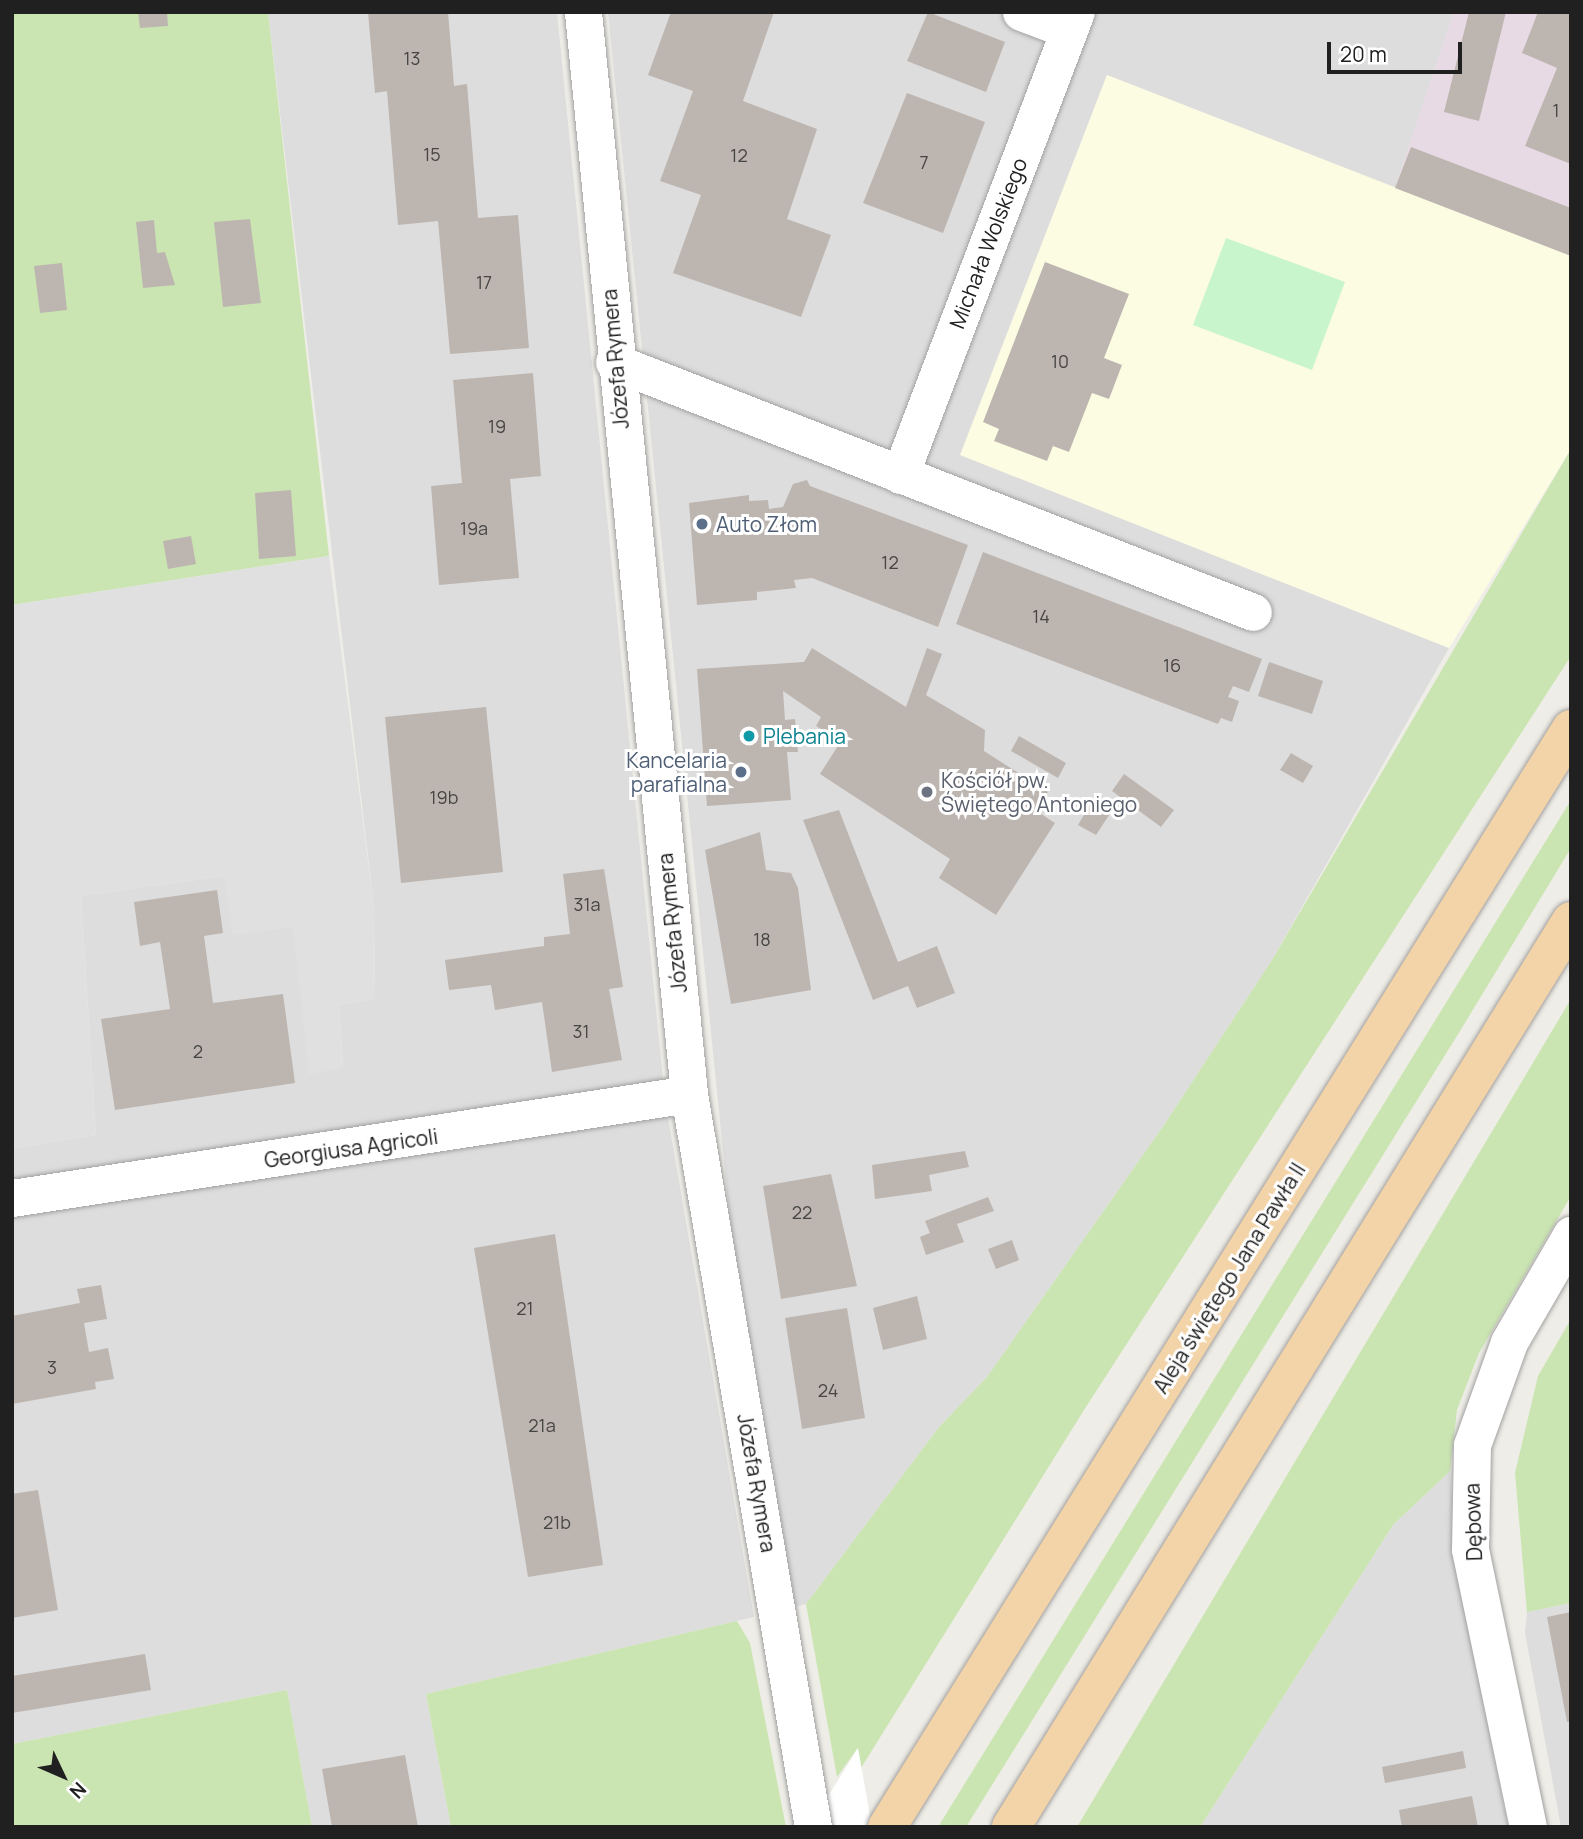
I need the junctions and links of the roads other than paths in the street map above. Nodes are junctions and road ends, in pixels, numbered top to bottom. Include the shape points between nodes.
1 (583, 12) edge
2 (1021, 12) edge
3 (1073, 21) edge
4 (614, 362) junction
5 (900, 475) junction
6 (1252, 612) dead end
7 (1571, 729) edge
8 (1571, 920) edge
9 (689, 1094) junction
10 (12, 1198) edge
11 (1571, 1235) edge
12 (813, 1827) edge
13 (887, 1827) edge
14 (1011, 1827) edge
15 (1528, 1827) edge

1 - 4 street, Józefa Rymera
2 - 3 street
3 - 5 street, Michała Wolskiego
4 - 5 street
4 - 9 street, Józefa Rymera
5 - 6 street
7 - 13 main road, Aleja świętego Jana Pawła II
8 - 14 main road
9 - 10 street, Georgiusa Agricoli
9 - 12 street, Józefa Rymera
11 - 15 street, Dębowa via 1509,1342 1472,1446 1470,1549

